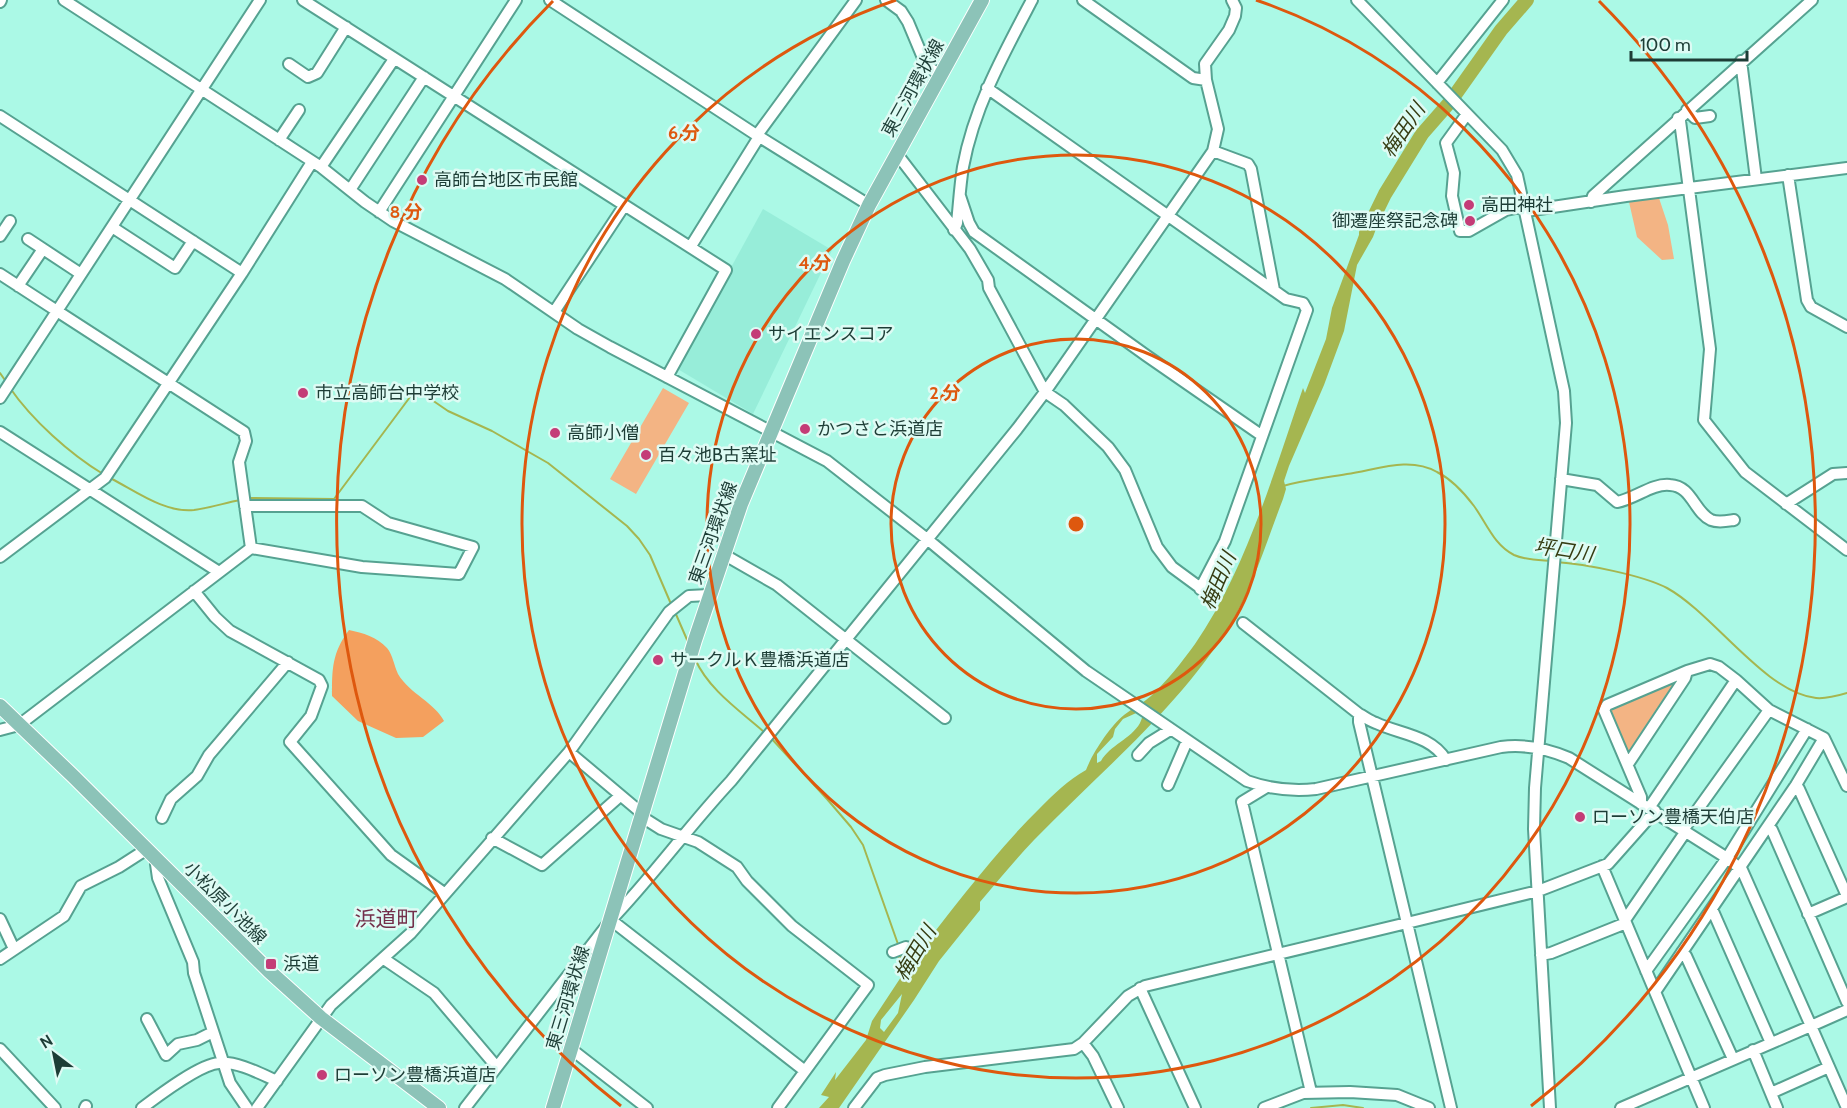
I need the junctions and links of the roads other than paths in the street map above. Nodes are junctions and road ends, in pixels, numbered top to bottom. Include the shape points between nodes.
1 (64, 0) edge
2 (260, 0) edge
3 (303, 0) edge
4 (516, 0) edge
5 (550, 0) edge
6 (856, 0) edge
7 (886, 0) edge
8 (981, 0) edge
9 (1032, 0) edge
10 (1083, 0) edge
11 (1232, 0) edge
12 (1357, 0) edge
13 (1503, 0) edge
14 (1812, 0) edge
15 (346, 27) junction
16 (394, 59) junction
17 (1741, 62) junction
18 (289, 64) dead end
19 (940, 75) junction
20 (424, 77) junction
21 (1206, 80) junction
22 (1437, 83) junction
23 (987, 88) junction
24 (202, 89) junction
25 (455, 96) junction
26 (298, 110) dead end
27 (1687, 110) junction
28 (1467, 114) junction
29 (0, 116) edge
30 (1710, 116) dead end
31 (1678, 118) junction
32 (758, 136) junction
33 (279, 140) junction
34 (1213, 151) junction
35 (897, 154) junction
36 (316, 164) junction
37 (1847, 168) edge
38 (1788, 175) junction
39 (1756, 179) junction
40 (1688, 188) junction
41 (350, 190) junction
42 (960, 196) junction
43 (130, 200) junction
44 (1591, 202) junction
45 (869, 205) junction
46 (624, 206) junction
47 (1525, 208) junction
48 (379, 212) junction
49 (1169, 215) junction
50 (9, 221) dead end
51 (112, 227) junction
52 (954, 230) junction
53 (0, 236) edge
54 (28, 239) dead end
55 (193, 242) junction
56 (690, 246) junction
57 (43, 249) junction
58 (242, 273) junction
59 (0, 274) edge
60 (81, 274) junction
61 (18, 286) junction
62 (1274, 290) junction
63 (57, 311) junction
64 (554, 312) junction
65 (1096, 319) junction
66 (1847, 327) edge
67 (667, 377) junction
68 (169, 383) junction
69 (1045, 392) junction
70 (2, 395) edge
71 (0, 432) edge
72 (772, 432) junction
73 (1262, 435) junction
74 (1847, 473) edge
75 (1561, 480) junction
76 (90, 490) junction
77 (244, 501) junction
78 (1786, 504) junction
79 (1734, 520) dead end
80 (927, 539) junction
81 (251, 548) junction
82 (1847, 550) edge
83 (723, 554) junction
84 (0, 557) edge
85 (219, 572) junction
86 (194, 591) junction
87 (709, 595) junction
88 (1243, 623) dead end
89 (846, 638) junction
90 (288, 662) junction
91 (1687, 671) junction
92 (1736, 680) junction
93 (0, 706) edge
94 (1769, 711) junction
95 (1359, 714) junction
96 (945, 718) dead end
97 (19, 725) junction
98 (1807, 729) junction
99 (0, 730) edge
100 (1170, 730) junction
101 (1824, 738) junction
102 (1187, 741) junction
103 (1538, 748) junction
104 (569, 752) junction
105 (1138, 755) dead end
106 (1446, 760) junction
107 (1628, 764) junction
108 (1372, 776) junction
109 (1168, 785) dead end
110 (1796, 785) junction
111 (1847, 786) edge
112 (1265, 788) junction
113 (620, 796) junction
114 (1648, 808) junction
115 (642, 817) junction
116 (162, 818) dead end
117 (1768, 826) junction
118 (1684, 831) junction
119 (682, 836) junction
120 (492, 838) junction
121 (147, 849) junction
122 (1726, 858) junction
123 (157, 859) junction
124 (1602, 866) junction
125 (1739, 868) junction
126 (1538, 891) junction
127 (444, 893) junction
128 (1847, 896) edge
129 (1712, 909) junction
130 (1808, 914) junction
131 (0, 920) edge
132 (611, 920) junction
133 (1625, 922) junction
134 (1407, 924) junction
135 (906, 947) dead end
136 (14, 949) junction
137 (893, 952) dead end
138 (1682, 952) junction
139 (1278, 954) junction
140 (1541, 955) junction
141 (0, 959) edge
142 (384, 959) junction
143 (1647, 971) junction
144 (1140, 988) junction
145 (1655, 992) junction
146 (1847, 1002) edge
147 (1847, 1010) edge
148 (321, 1018) junction
149 (147, 1019) dead end
150 (1811, 1026) junction
151 (213, 1032) junction
152 (1083, 1043) junction
153 (1771, 1043) junction
154 (0, 1049) edge
155 (572, 1049) junction
156 (1753, 1050) junction
157 (1733, 1059) junction
158 (223, 1063) junction
159 (496, 1066) junction
160 (1829, 1067) junction
161 (806, 1071) junction
162 (1692, 1078) junction
163 (277, 1081) junction
164 (1311, 1092) junction
165 (1771, 1093) junction
166 (429, 1105) edge
167 (1844, 1107) edge
168 (55, 1108) edge
169 (142, 1108) edge
170 (247, 1108) edge
171 (257, 1108) edge
172 (465, 1108) edge
173 (553, 1108) edge
174 (647, 1108) edge
175 (778, 1108) edge
176 (854, 1108) edge
177 (1118, 1108) edge
178 (1195, 1108) edge
179 (1264, 1108) edge
180 (1429, 1108) edge
181 (1451, 1108) edge
182 (1550, 1108) edge
183 (1622, 1108) edge
184 (1704, 1108) edge
185 (1777, 1108) edge

1 - 24 street
2 - 24 street
3 - 15 street
4 - 25 street
5 - 32 street
6 - 32 street
7 - 19 street via 901,11 926,65
8 - 19 main road, 東三河環状線
9 - 23 street
10 - 21 street via 1193,78
11 - 21 street via 1236,16 1205,64
12 - 22 street
13 - 22 street
14 - 17 street
15 - 16 street
15 - 18 street via 317,73 308,77
16 - 20 street
16 - 36 street
17 - 27 street
17 - 39 street
19 - 35 main road, 東三河環状線
20 - 25 street
20 - 41 street
21 - 34 street via 1218,129
22 - 28 street
23 - 42 street via 970,136
23 - 49 street
24 - 33 street
24 - 43 street
25 - 46 street
25 - 48 street
26 - 33 street
27 - 30 street via 1695,117
27 - 31 street
28 - 47 street via 1502,150 1517,175
28 - 47 street via 1446,142 1454,173 1452,196 1460,231 1469,231 1506,210
29 - 43 street
31 - 40 street
31 - 44 street via 1593,195
32 - 45 street
32 - 56 street
33 - 36 street
34 - 49 street
34 - 62 street via 1248,164 1251,169
35 - 45 main road, 東三河環状線
35 - 52 street
36 - 41 street
36 - 58 street
37 - 38 street
38 - 39 street
38 - 66 street via 1806,300 1811,307
39 - 40 street
40 - 44 street
40 - 78 street via 1710,350 1704,420 1745,472
41 - 48 street
42 - 52 street
42 - 65 street via 974,232
43 - 51 street
43 - 55 street
44 - 47 street
45 - 72 main road, 東三河環状線
46 - 56 street
46 - 64 street
47 - 75 street via 1564,391 1566,423
48 - 64 street via 505,279
49 - 62 street
49 - 65 street
50 - 53 street
51 - 55 street via 175,268
51 - 60 street
52 - 69 street via 988,280
54 - 57 street
55 - 58 street
56 - 67 street via 726,270
57 - 60 street
57 - 61 street
58 - 68 street
59 - 61 street
60 - 63 street
61 - 63 street
62 - 73 street via 1286,299 1303,303 1307,310
63 - 68 street
63 - 70 street
64 - 67 street
65 - 69 street
65 - 73 street
67 - 72 street
68 - 76 street via 105,478
68 - 77 street via 244,432 246,441 239,462
69 - 73 street via 1107,447 1125,470 1157,547 1172,567 1203,591
69 - 80 street
71 - 76 street
72 - 80 street via 836,468
72 - 83 main road, 東三河環状線
74 - 78 street via 1833,474
75 - 79 street via 1597,485 1617,502 1671,485 1689,494 1709,519
75 - 103 street
76 - 84 street
76 - 85 street
77 - 81 street
77 - 81 street via 362,506 388,523 473,547 459,574 362,567
78 - 82 street
80 - 89 street
80 - 100 street via 1086,671
81 - 85 street
83 - 87 main road, 東三河環状線
83 - 89 street via 777,585
85 - 86 street
86 - 90 street via 230,631
86 - 97 street
87 - 104 street via 689,596 669,612
87 - 115 main road, 東三河環状線
88 - 95 street
89 - 96 street
89 - 119 street
90 - 116 street via 209,754 197,776 171,799
90 - 127 street via 319,680 322,686 311,716 290,742 391,855
91 - 92 street via 1710,664
91 - 107 street
91 - 107 street via 1607,705 1604,710
92 - 94 street
92 - 114 street
93 - 97 main road, 小松原小池線
94 - 98 street
94 - 118 street
95 - 106 street via 1421,738
95 - 108 street
97 - 99 street
97 - 121 main road, 小松原小池線
98 - 101 street
98 - 122 street
100 - 102 street
100 - 105 street
101 - 110 street
101 - 111 street
102 - 109 street
102 - 112 street via 1236,775
103 - 106 street via 1501,747
103 - 114 street via 1569,758
103 - 126 street via 1534,829
104 - 113 street
104 - 120 street
106 - 108 street
107 - 114 street
108 - 112 street via 1302,791
108 - 134 street
110 - 117 street
110 - 128 street
112 - 139 street via 1242,802
113 - 115 street
113 - 120 street via 542,865
114 - 118 street
114 - 124 street via 1608,864
115 - 119 street
115 - 132 main road, 東三河環状線
117 - 125 street
117 - 130 street
118 - 122 street
118 - 133 street
119 - 132 street
119 - 161 street via 737,867 792,926 868,985
120 - 127 street
121 - 123 main road, 小松原小池線
121 - 136 street via 81,886 64,916
122 - 125 street
122 - 143 street
123 - 148 main road, 小松原小池線 via 239,943
123 - 151 street via 158,878 193,962
124 - 126 street
124 - 133 street
125 - 129 street
125 - 150 street
126 - 134 street
126 - 140 street
127 - 142 street
128 - 130 street
129 - 138 street
129 - 153 street
130 - 146 street
131 - 136 street
132 - 155 main road, 東三河環状線
132 - 159 street
132 - 161 street
133 - 140 street
133 - 143 street
134 - 139 street
134 - 181 street
135 - 137 street
136 - 141 street
138 - 145 street
138 - 157 street
139 - 144 street
139 - 164 street
140 - 182 street
142 - 148 street
142 - 159 street via 434,993
143 - 145 street
144 - 152 street
144 - 178 street
145 - 162 street
147 - 150 street
148 - 163 street
148 - 166 main road, 小松原小池線
149 - 151 street via 166,1055 178,1044
150 - 153 street
150 - 160 street
151 - 158 street
152 - 176 street via 1074,1049 885,1075 877,1078
152 - 177 street
153 - 156 street
154 - 168 street
155 - 173 main road, 東三河環状線
155 - 174 street
156 - 157 street
156 - 165 street
157 - 162 street
158 - 163 street via 245,1067
158 - 169 street via 200,1070
158 - 170 street via 230,1083
159 - 172 street
160 - 165 street
160 - 167 street
161 - 175 street
162 - 183 street
162 - 184 street
163 - 171 street
164 - 179 street
164 - 180 street via 1397,1095
165 - 185 street

